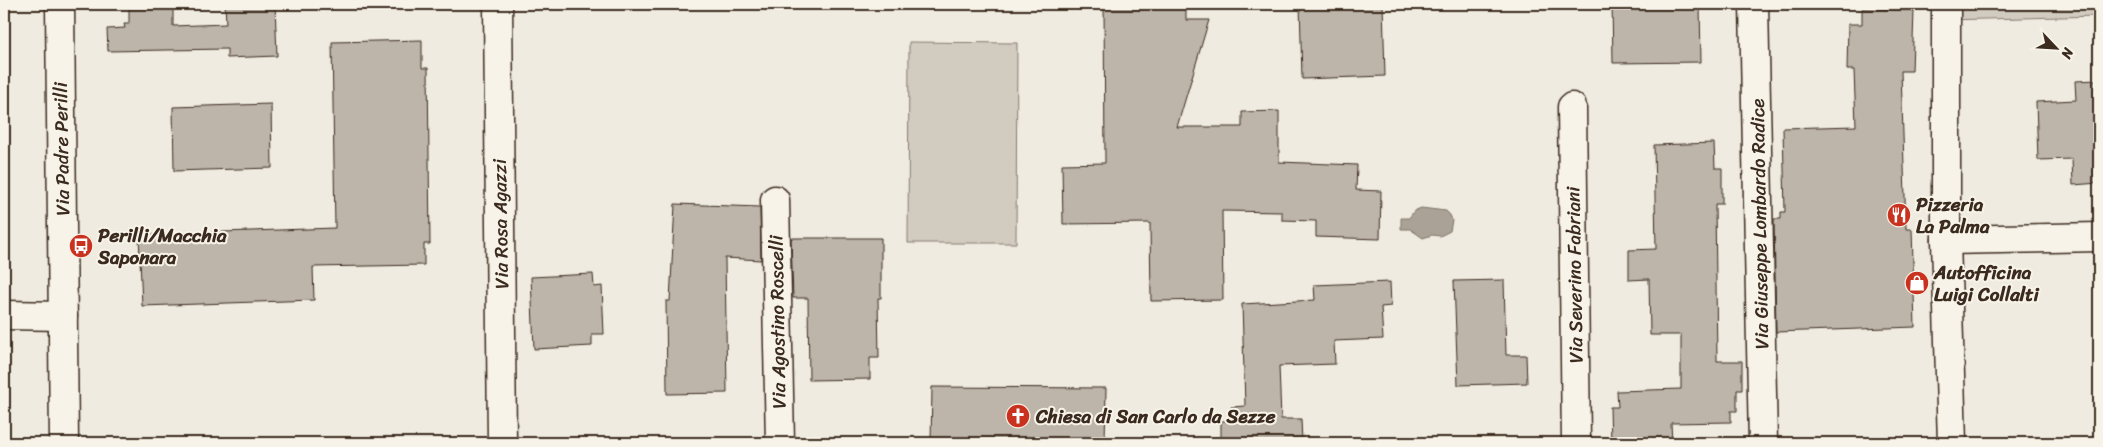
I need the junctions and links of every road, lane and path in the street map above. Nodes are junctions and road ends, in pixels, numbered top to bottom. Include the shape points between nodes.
1 (60, 4) edge
2 (498, 4) edge
3 (1754, 4) edge
4 (1946, 4) edge
5 (1572, 107) dead end
6 (775, 200) dead end
7 (2099, 238) edge
8 (1946, 240) junction
9 (4, 315) edge
10 (63, 316) junction
11 (64, 443) edge
12 (502, 443) edge
13 (780, 443) edge
14 (1576, 443) edge
15 (1763, 443) edge
16 (1952, 443) edge

1 - 10 street, Via Padre Perilli
2 - 12 street, Via Rosa Agazzi
3 - 15 street, Via Giuseppe Lombardo Radice
4 - 8 street
5 - 14 street, Via Severino Fabriani
6 - 13 street, Via Agostino Roscelli
7 - 8 street
8 - 16 street
9 - 10 street
10 - 11 street, Via Padre Perilli

